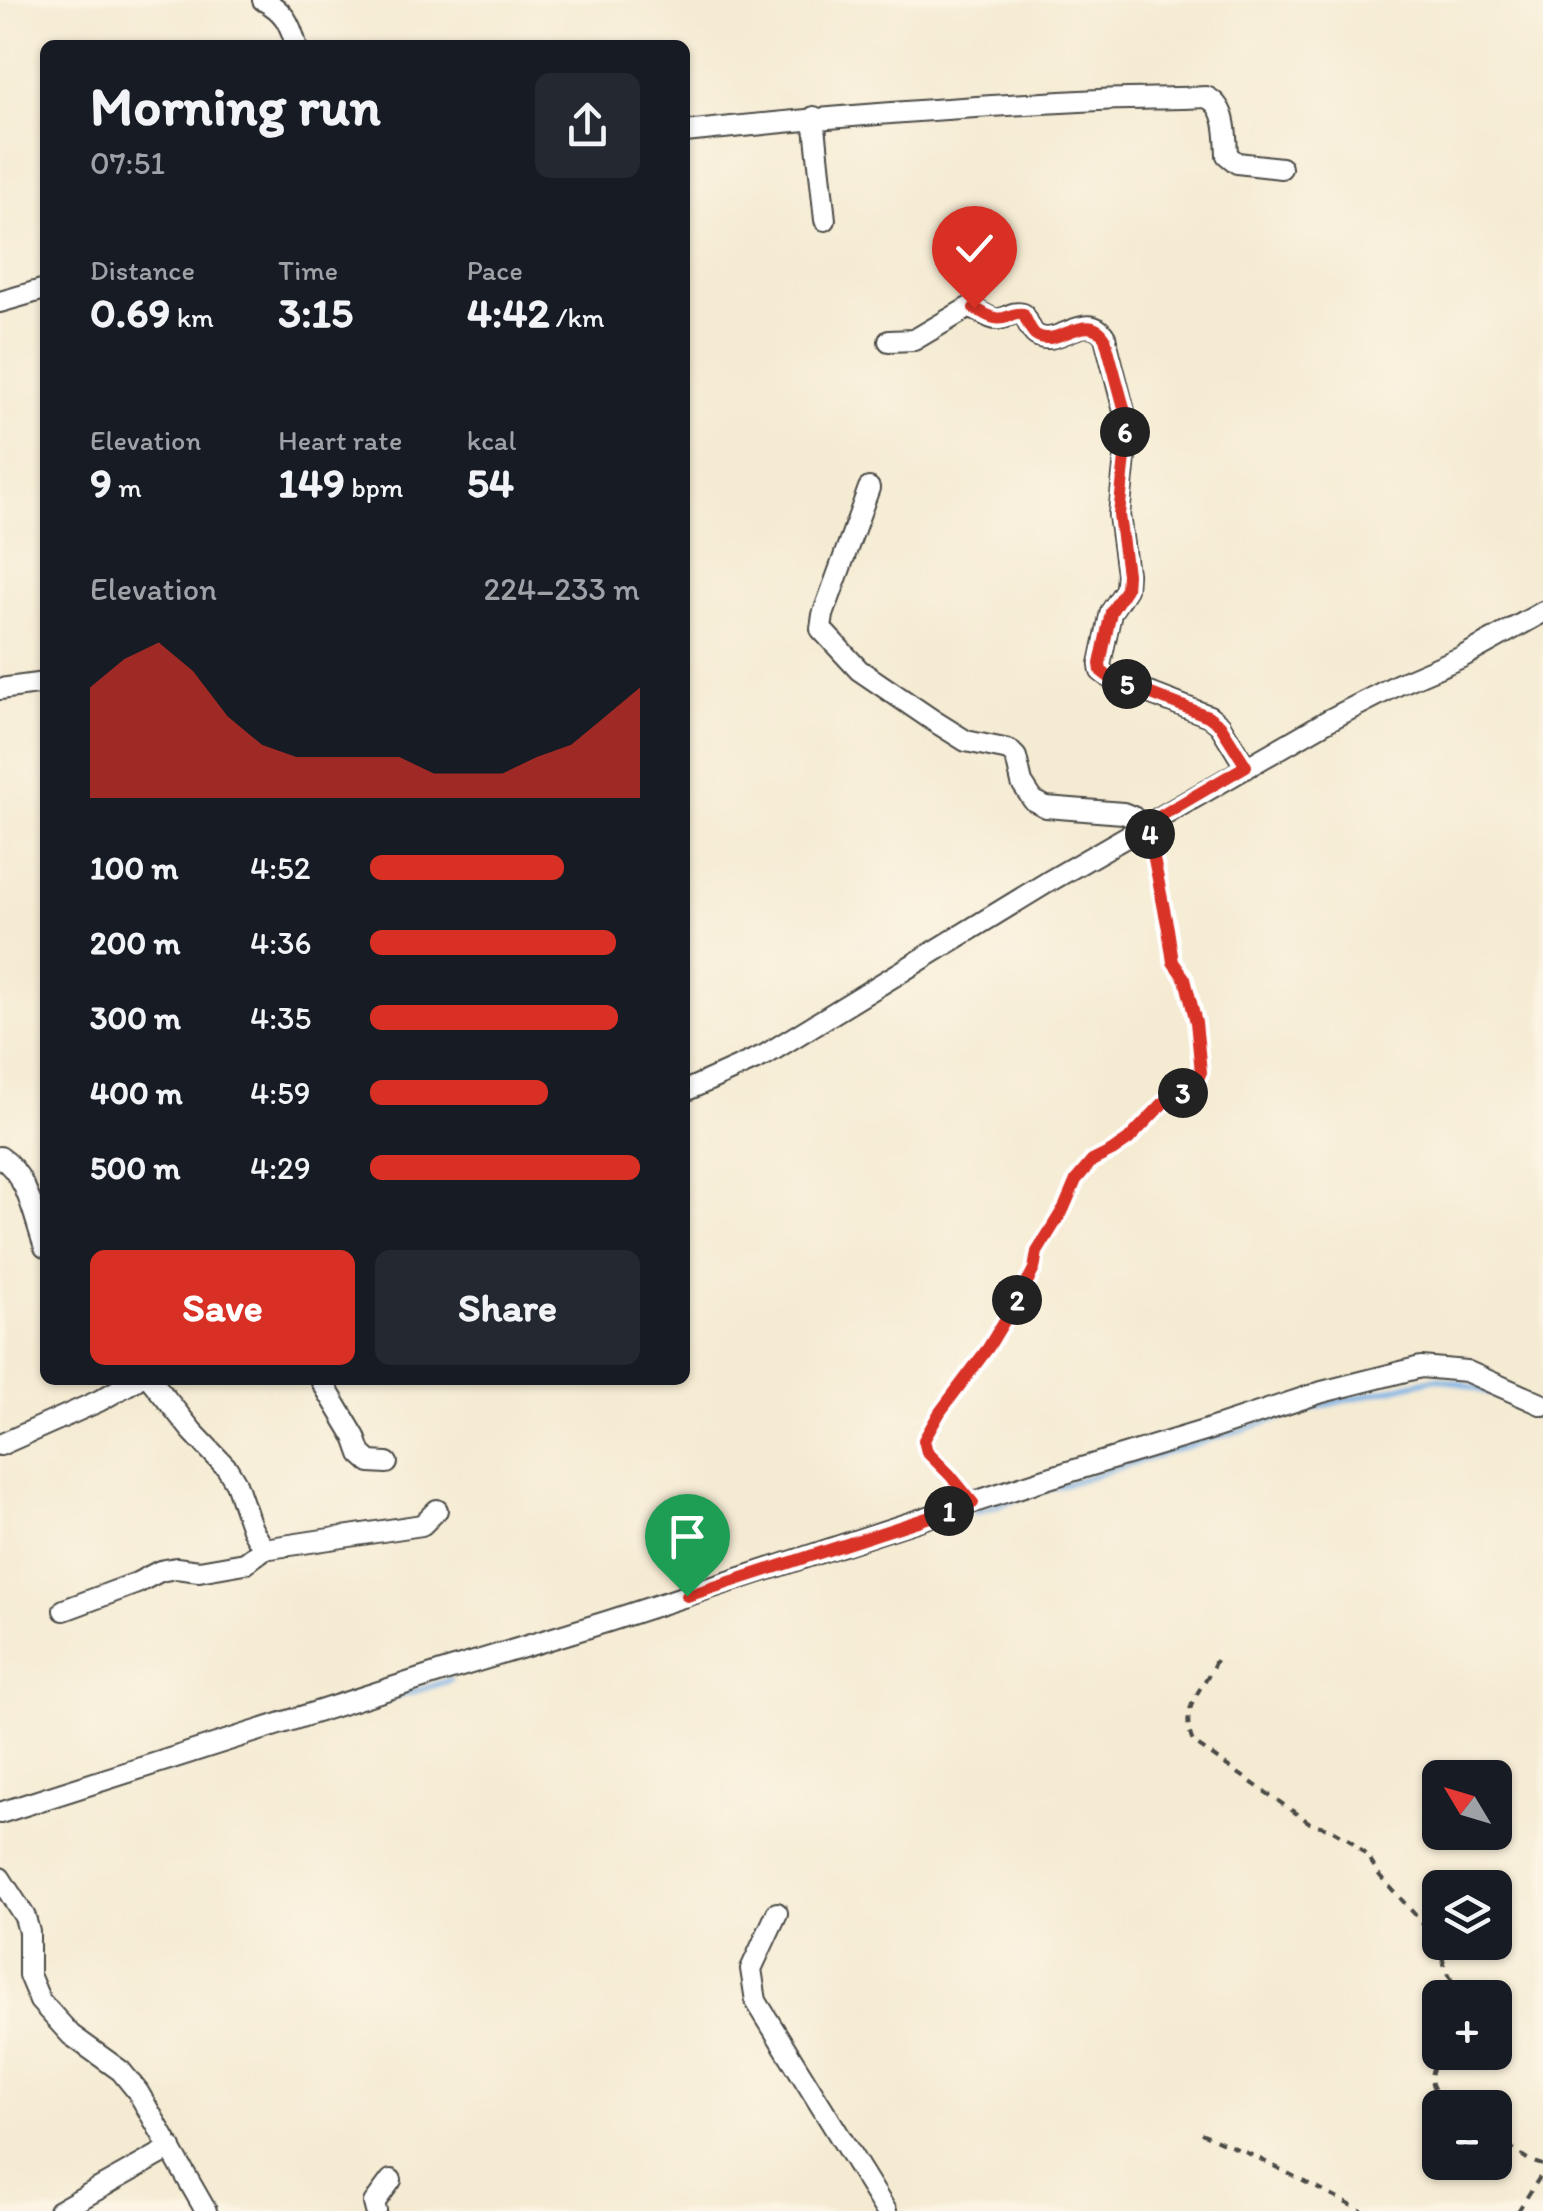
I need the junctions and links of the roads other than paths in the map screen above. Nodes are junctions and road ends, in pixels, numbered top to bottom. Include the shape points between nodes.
1 (263, 0) edge
2 (294, 40) edge
3 (814, 118) junction
4 (690, 131) edge
5 (1282, 168) dead end
6 (824, 220) dead end
7 (40, 290) edge
8 (0, 302) edge
9 (889, 341) dead end
10 (869, 488) dead end
11 (1543, 612) edge
12 (40, 685) edge
13 (0, 689) edge
14 (1246, 766) junction
15 (1144, 826) junction
16 (690, 1089) edge
17 (0, 1157) edge
18 (40, 1233) edge
19 (155, 1385) edge
20 (324, 1385) edge
21 (96, 1390) edge
22 (1543, 1405) edge
23 (0, 1444) edge
24 (387, 1464) dead end
25 (437, 1510) dead end
26 (264, 1549) junction
27 (64, 1610) dead end
28 (0, 1813) edge
29 (0, 1878) edge
30 (777, 1913) dead end
31 (172, 2148) junction
32 (391, 2180) dead end
33 (64, 2210) edge
34 (206, 2211) edge
35 (376, 2211) edge
36 (886, 2211) edge

1 - 2 street via 280,10
3 - 4 street
3 - 5 street via 1206,97 1221,110 1227,155 1236,163
3 - 6 street
7 - 8 street
9 - 14 street via 914,340 968,308 1000,319 1023,314 1038,337 1100,330 1126,415 1119,515 1127,574 1111,612 1101,671 1208,716
10 - 15 street via 823,615 828,639 859,670 950,731 1009,750 1033,800 1046,807 1123,812
11 - 14 street
12 - 13 street
14 - 15 street
15 - 16 street via 765,1054
17 - 18 street via 20,1178
19 - 26 street via 227,1468
20 - 24 street via 366,1460
21 - 23 street
22 - 28 street via 1466,1371 1421,1367 1322,1392
25 - 26 street via 422,1525
26 - 27 street via 244,1563 160,1571
29 - 31 street via 25,1918 29,1975 40,2001 71,2035 121,2070
30 - 36 street via 751,1970 756,2001
31 - 33 street
31 - 34 street
32 - 35 street via 374,2202

